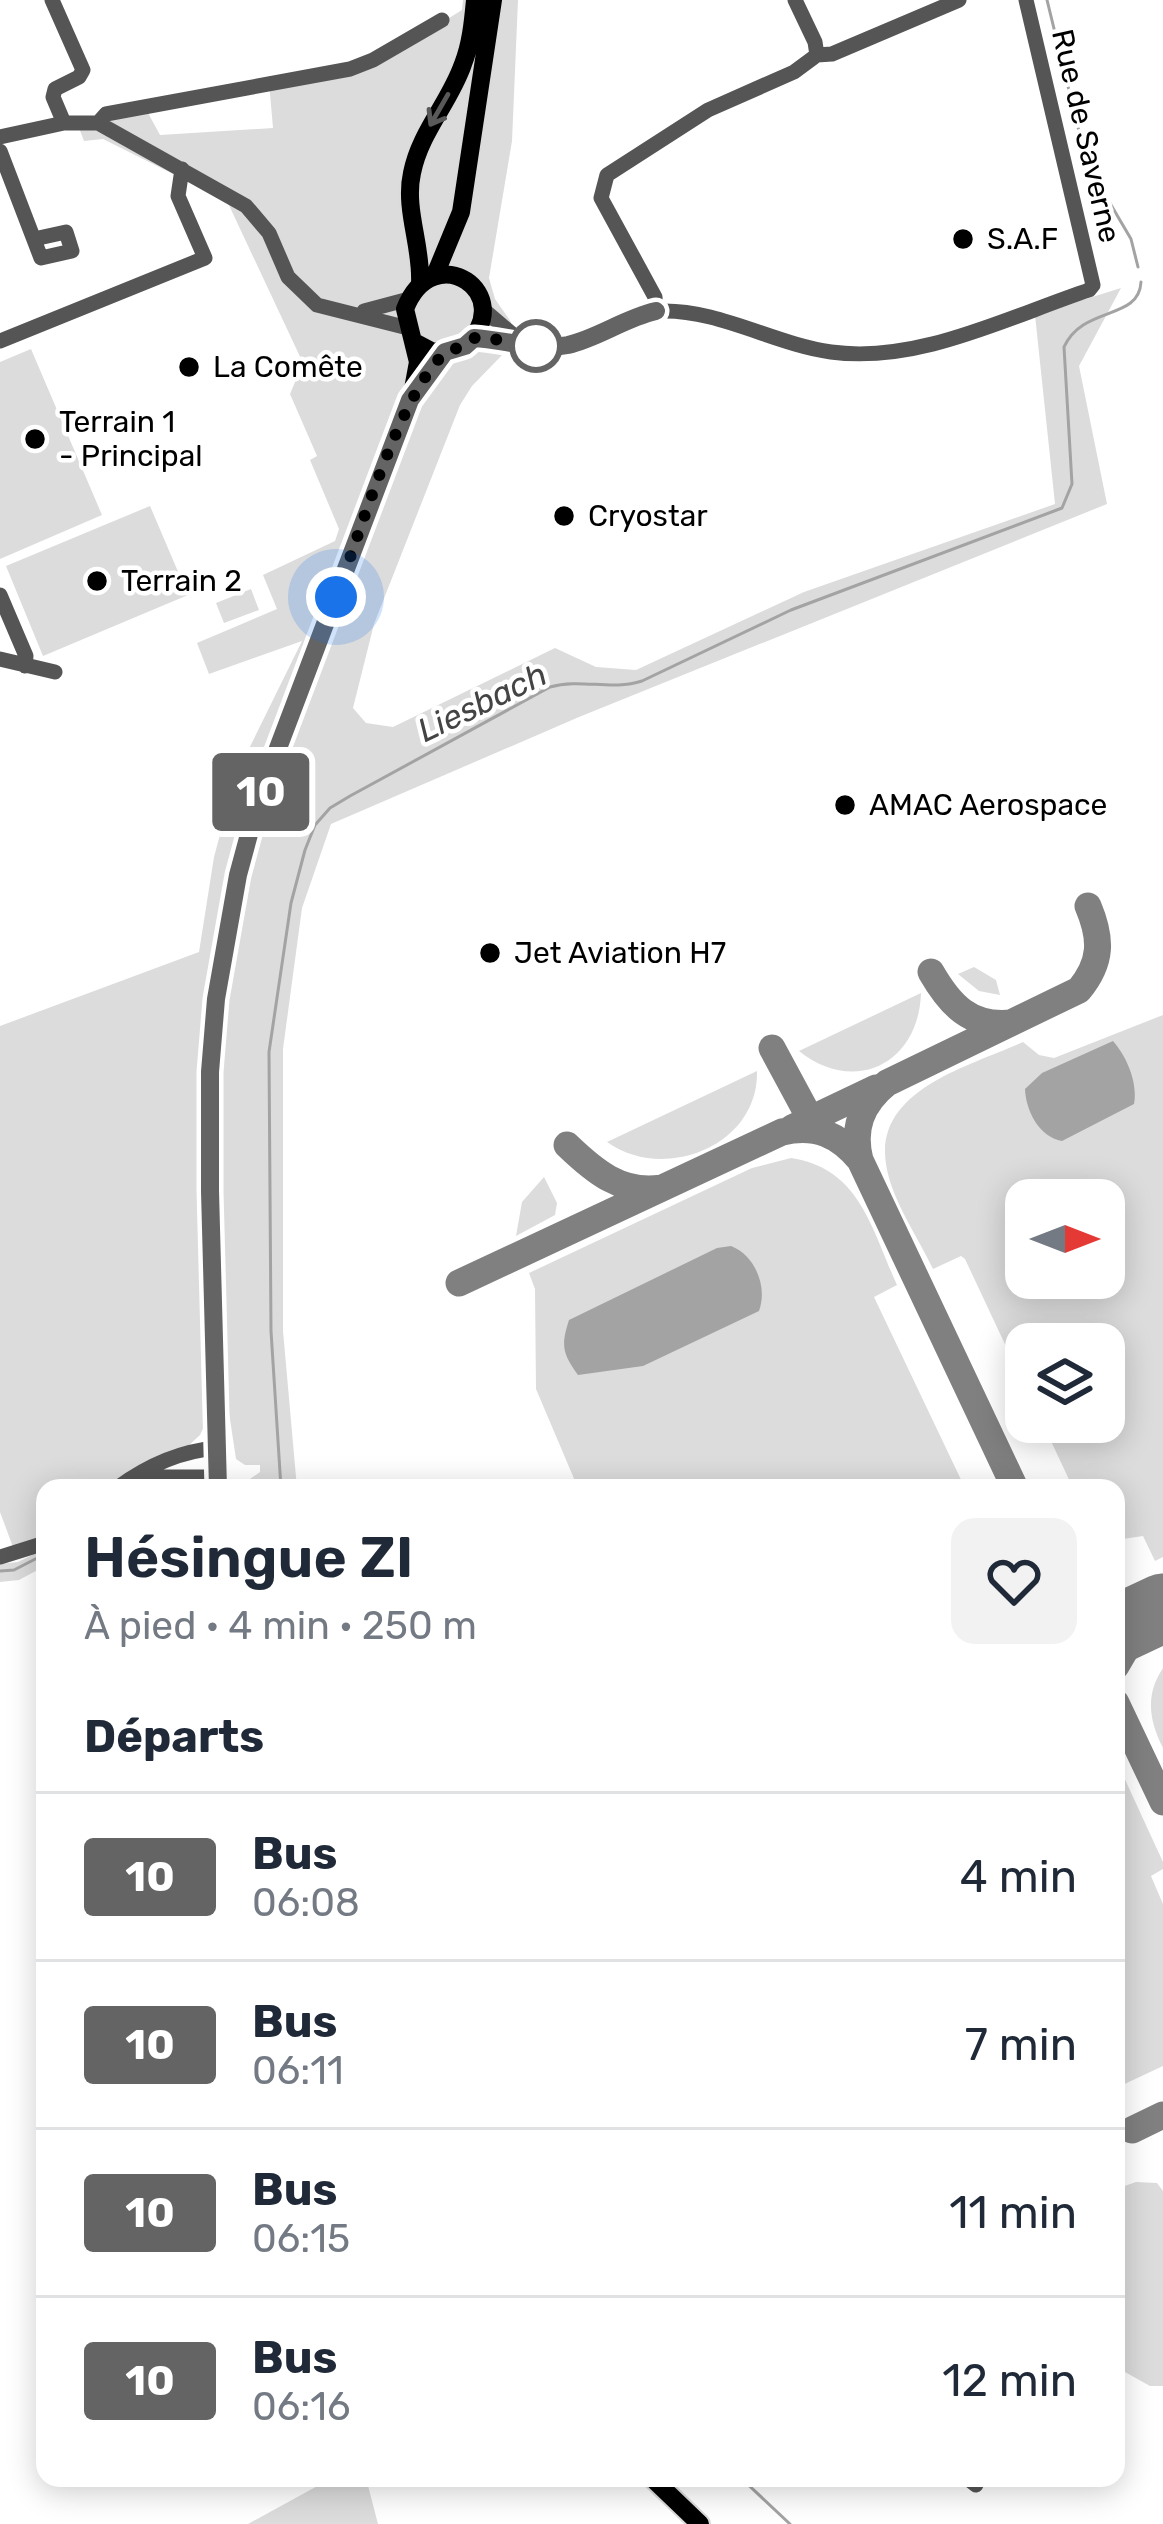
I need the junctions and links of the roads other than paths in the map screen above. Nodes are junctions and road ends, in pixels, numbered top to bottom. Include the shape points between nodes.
1 (52, 0) edge
2 (475, 0) edge
3 (493, 0) edge
4 (794, 0) edge
5 (959, 0) edge
6 (1026, 0) edge
7 (442, 20) dead end
8 (817, 56) junction
9 (64, 123) junction
10 (98, 123) junction
11 (0, 137) edge
12 (0, 151) edge
13 (182, 169) junction
14 (460, 212) junction
15 (34, 238) dead end
16 (465, 280) junction
17 (422, 286) junction
18 (485, 311) junction
19 (656, 311) junction
20 (355, 313) junction
21 (412, 336) junction
22 (474, 338) junction
23 (0, 340) edge
24 (520, 341) junction
25 (445, 352) junction
26 (410, 400) junction
27 (0, 595) edge
28 (0, 659) edge
29 (26, 666) junction
30 (55, 672) dead end
31 (217, 1448) junction
32 (137, 1477) junction
33 (133, 1479) edge
34 (169, 1479) edge
35 (218, 1479) edge
36 (36, 1546) edge
37 (0, 1557) edge
38 (661, 2487) edge
39 (700, 2524) edge

1 - 9 street via 83,70 55,88
2 -> 17 main road via 464,63 412,170
3 - 14 main road
4 - 8 street
5 - 8 street
6 - 19 street, Rue de Saverne via 1089,290 908,352 835,353 687,312
7 - 10 street via 350,69 106,114
8 - 19 street via 708,110 607,175 601,198
9 - 10 street
9 - 11 street
10 - 13 street
12 - 15 street
13 - 20 street via 260,219 302,292
13 - 23 street via 178,196 205,258
14 - 16 main road
14 - 17 main road
16 - 17 main road via 455,274
16 - 18 main road
17 - 20 street
17 - 21 main road via 405,309
18 - 22 main road
18 - 24 street
19 - 24 street via 571,344
20 - 21 street
21 - 25 main road
21 - 26 main road via 417,371
22 - 24 street
22 - 25 main road
25 - 26 main road
26 - 31 main road via 258,801 238,875 210,1072
27 - 29 street
28 - 29 street
29 - 30 street
31 - 32 street via 178,1454
31 - 35 main road
32 - 33 street
32 - 34 street
36 - 37 street
38 - 39 main road

